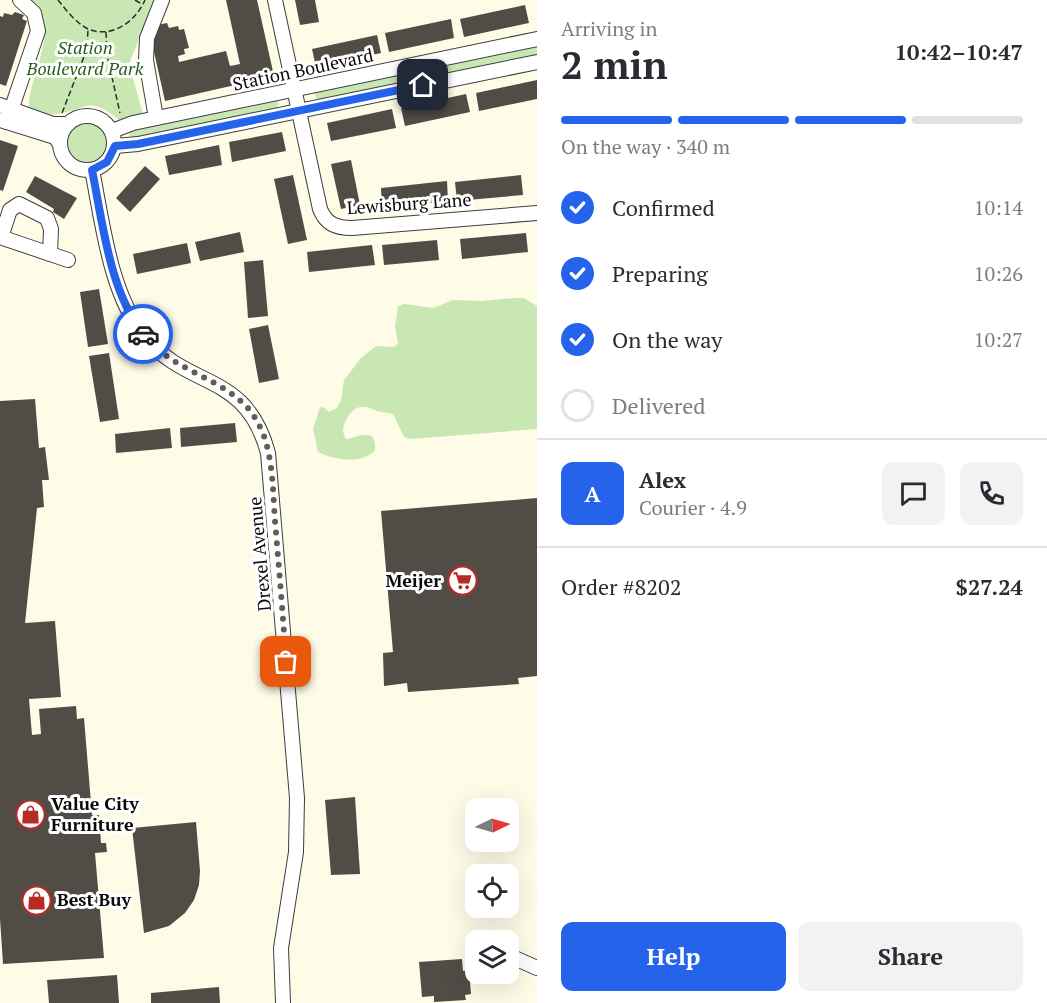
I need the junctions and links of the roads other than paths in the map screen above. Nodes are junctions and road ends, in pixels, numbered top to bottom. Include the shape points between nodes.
1 (20, 0) edge
2 (162, 0) edge
3 (274, 0) edge
4 (537, 39) edge
5 (537, 62) edge
6 (294, 91) junction
7 (298, 111) junction
8 (5, 114) edge
9 (156, 118) junction
10 (64, 120) junction
11 (112, 131) junction
12 (60, 144) junction
13 (115, 146) junction
14 (92, 170) junction
15 (537, 213) edge
16 (0, 237) edge
17 (50, 254) junction
18 (68, 260) dead end
19 (519, 960) edge
20 (537, 968) edge
21 (284, 1003) edge

1 - 8 street via 34,13 38,31
2 - 9 street via 147,38 146,60
3 - 6 street, Lewisburg Lane
4 - 6 street, Station Boulevard
5 - 7 street
6 - 7 street, Lewisburg Lane
6 - 9 street, Station Boulevard
7 - 13 street
7 - 15 street, Lewisburg Lane via 320,209 331,224 352,228
8 - 10 street via 53,124
8 - 12 street via 55,137
9 - 11 street, Station Boulevard
10 - 11 street via 92,116
10 - 12 street
11 - 13 street
12 - 14 street via 70,164
13 - 14 street via 107,162
14 - 21 street, Drexel Avenue via 114,274 132,319 158,351 227,390 245,405 264,436 268,453 297,798 296,852 281,948
16 - 17 street
16 - 17 street via 10,210 19,204 47,218 51,229
17 - 18 street
19 - 20 street

